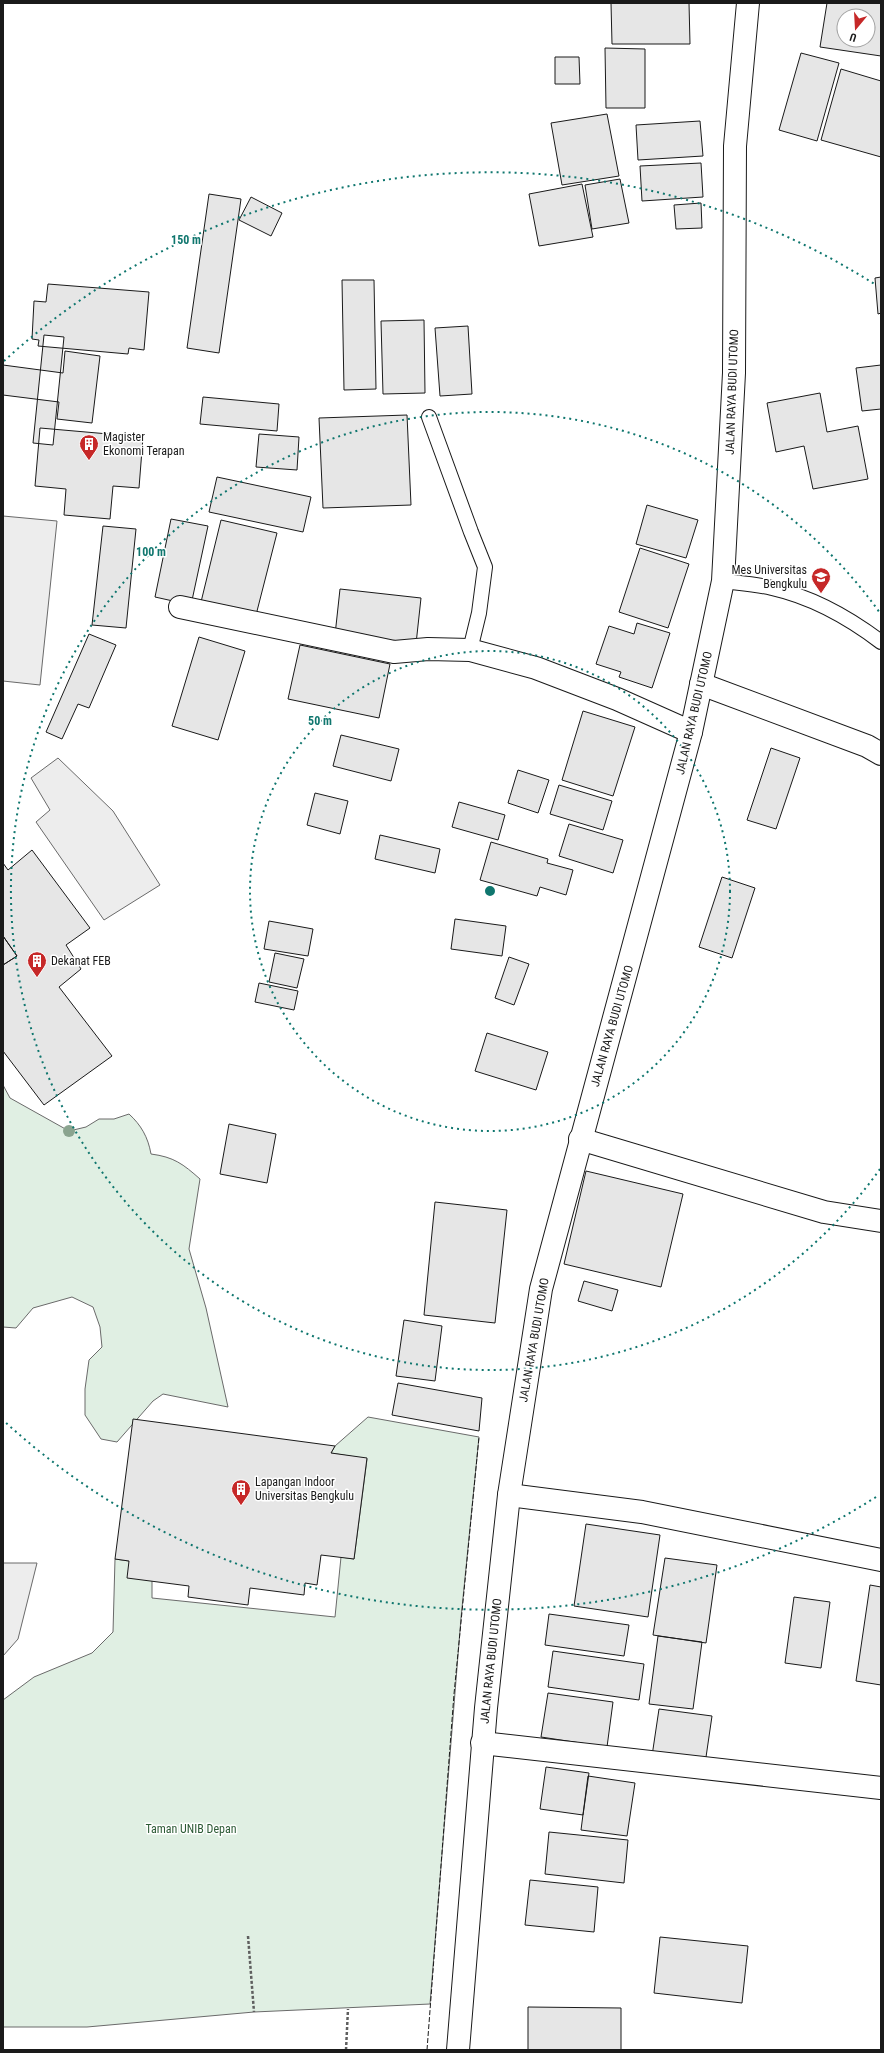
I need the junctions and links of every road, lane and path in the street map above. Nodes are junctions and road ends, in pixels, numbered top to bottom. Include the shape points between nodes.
1 (748, 3) edge
2 (429, 417) dead end
3 (723, 581) junction
4 (180, 607) dead end
5 (881, 642) edge
6 (470, 650) junction
7 (702, 684) junction
8 (691, 732) junction
9 (881, 754) edge
10 (580, 1139) junction
11 (881, 1221) edge
12 (509, 1495) junction
13 (881, 1560) edge
14 (482, 1744) junction
15 (881, 1788) edge
16 (248, 1936) dead end
17 (348, 2009) dead end
18 (254, 2012) dead end
19 (346, 2050) edge
20 (458, 2050) edge

1 - 3 main road, JALAN RAYA BUDI UTOMO via 735,146 734,373
2 - 6 lane via 470,532 486,567
3 - 5 lane via 772,588 813,601 842,615
3 - 7 main road, JALAN RAYA BUDI UTOMO
4 - 6 main road via 394,652 428,649
6 - 8 main road via 536,668
7 - 8 main road, JALAN RAYA BUDI UTOMO
7 - 9 main road via 867,746
8 - 10 main road, JALAN RAYA BUDI UTOMO
10 - 11 main road via 824,1212
10 - 12 main road, JALAN RAYA BUDI UTOMO via 541,1289
12 - 13 main road via 642,1512
12 - 14 main road, JALAN RAYA BUDI UTOMO
14 - 15 main road
14 - 20 main road, JALAN RAYA BUDI UTOMO
16 - 18 path
17 - 19 path

